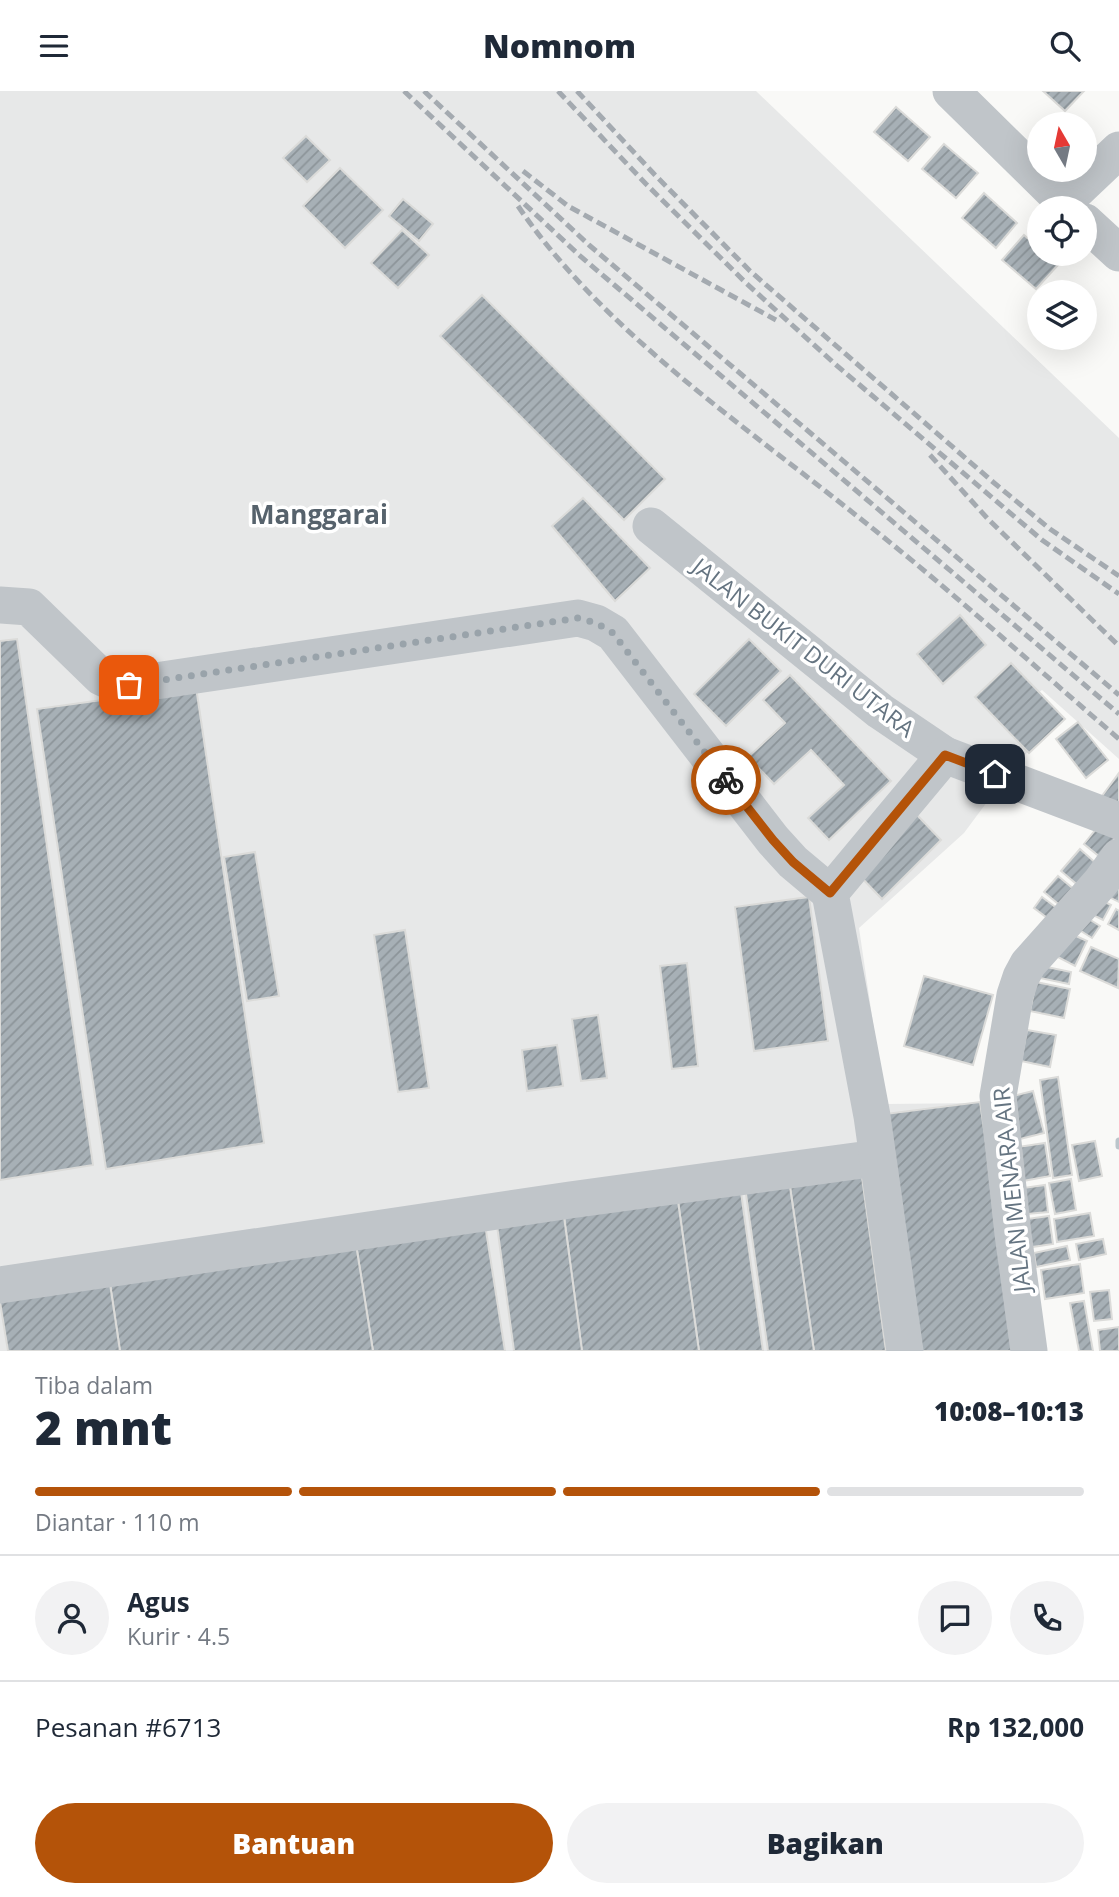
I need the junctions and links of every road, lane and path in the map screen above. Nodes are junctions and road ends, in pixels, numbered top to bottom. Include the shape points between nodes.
1 (951, 91) edge
2 (1119, 150) edge
3 (1058, 196) edge
4 (1084, 196) edge
5 (1097, 233) edge
6 (1119, 253) edge
7 (651, 526) dead end
8 (0, 605) edge
9 (945, 755) junction
10 (1119, 821) edge
11 (1119, 857) edge
12 (830, 893) junction
13 (877, 1158) junction
14 (0, 1285) edge
15 (905, 1351) edge
16 (1030, 1351) edge

1 - 3 street
2 - 4 street
5 - 6 street
7 - 9 street, JALAN BUKIT DURI UTARA via 880,711
8 - 12 street via 29,607 101,677 129,685 578,618 596,623 613,633 773,840
9 - 10 street, JALAN BUKIT DURI UTARA
9 - 12 street
11 - 16 street, JALAN MENARA AIR via 1028,964 1015,995 1003,1055 998,1096
12 - 13 street
13 - 14 street
13 - 15 street

